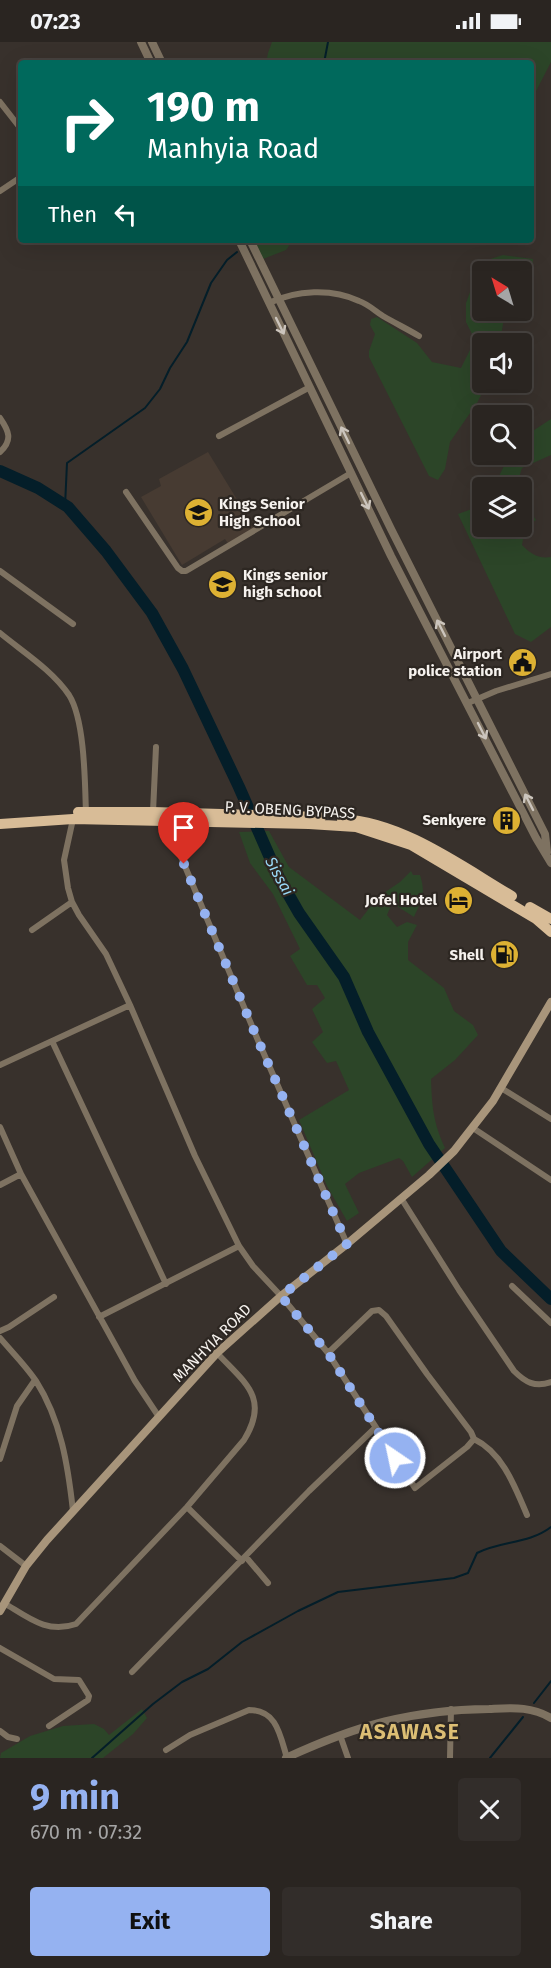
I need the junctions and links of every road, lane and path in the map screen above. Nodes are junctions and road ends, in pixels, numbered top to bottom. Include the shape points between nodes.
1 (141, 42) edge
2 (153, 43) edge
3 (150, 60) edge
4 (161, 60) edge
5 (0, 102) edge
6 (18, 125) edge
7 (18, 179) edge
8 (0, 191) edge
9 (240, 243) edge
10 (252, 243) edge
11 (280, 298) junction
12 (269, 303) junction
13 (419, 336) dead end
14 (310, 387) junction
15 (0, 418) edge
16 (219, 436) dead end
17 (0, 453) edge
18 (351, 473) junction
19 (126, 492) dead end
20 (1, 575) edge
21 (74, 624) dead end
22 (0, 633) edge
23 (551, 674) edge
24 (477, 699) junction
25 (468, 703) junction
26 (156, 747) dead end
27 (153, 812) junction
28 (86, 815) junction
29 (0, 817) edge
30 (246, 818) junction
31 (73, 819) junction
32 (259, 819) junction
33 (166, 821) junction
34 (0, 824) edge
35 (550, 860) edge
36 (72, 902) junction
37 (551, 919) edge
38 (32, 930) dead end
39 (551, 932) edge
40 (551, 1002) edge
41 (130, 1005) junction
42 (52, 1041) junction
43 (0, 1065) edge
44 (501, 1088) junction
45 (551, 1119) edge
46 (0, 1127) edge
47 (473, 1128) junction
48 (21, 1174) junction
49 (551, 1180) edge
50 (0, 1185) edge
51 (401, 1198) junction
52 (347, 1244) junction
53 (239, 1246) junction
54 (166, 1284) junction
55 (512, 1286) dead end
56 (281, 1296) junction
57 (54, 1297) dead end
58 (99, 1317) junction
59 (551, 1323) edge
60 (0, 1331) edge
61 (0, 1338) edge
62 (217, 1353) junction
63 (328, 1353) junction
64 (35, 1380) junction
65 (551, 1382) edge
66 (159, 1417) junction
67 (375, 1428) junction
68 (474, 1439) junction
69 (0, 1459) edge
70 (187, 1507) junction
71 (74, 1512) junction
72 (527, 1515) dead end
73 (0, 1546) edge
74 (244, 1559) junction
75 (27, 1566) junction
76 (268, 1583) dead end
77 (2, 1607) edge
78 (0, 1648) edge
79 (132, 1672) dead end
80 (451, 1709) junction
81 (551, 1718) edge
82 (49, 1726) dead end
83 (0, 1731) edge
84 (340, 1735) junction
85 (17, 1739) dead end
86 (166, 1750) dead end
87 (287, 1758) edge
88 (348, 1758) edge
89 (450, 1758) edge

1 - 3 street
2 - 4 street
5 - 6 street
7 - 8 street
9 - 12 street
10 - 11 street
11 - 12 street
11 - 13 street via 317,292 350,297
24 -> 11 street
12 -> 14 street
14 - 16 street
14 - 18 street
15 - 17 street via 9,431 6,447
18 - 19 street via 186,571 178,568
18 -> 25 street
20 - 21 street
22 - 28 street via 54,677 70,697 80,723
23 - 24 street
24 - 25 street
35 -> 24 street via 545,834
25 -> 35 street
26 - 27 street
27 - 28 highway, P. V. OBENG BYPASS
27 - 30 highway, P. V. OBENG BYPASS
28 - 29 highway, P. V. OBENG BYPASS
28 - 31 highway, P. V. OBENG BYPASS
28 - 33 highway, P. V. OBENG BYPASS
30 - 32 highway, P. V. OBENG BYPASS
30 - 33 highway, P. V. OBENG BYPASS
31 - 34 highway, P. V. OBENG BYPASS
31 - 36 street via 64,860
32 - 37 highway, P. V. OBENG BYPASS via 358,820 414,838
32 - 39 highway, P. V. OBENG BYPASS via 356,827 411,845 536,919
33 - 52 street
36 - 38 street
36 - 41 street via 106,954
40 - 44 main road, MANHYIA ROAD
41 - 42 street
41 - 53 street via 195,1156
42 - 43 street
42 - 54 street
44 - 45 street
44 - 47 main road, MANHYIA ROAD
46 - 48 street
47 - 49 street
47 - 51 main road, MANHYIA ROAD via 454,1151
48 - 50 street
48 - 58 street
51 - 52 main road, MANHYIA ROAD
51 - 65 street via 514,1371 524,1382
52 - 56 main road, MANHYIA ROAD
53 - 54 street
53 - 56 street
54 - 58 street
55 - 59 street
56 - 62 main road, MANHYIA ROAD
56 - 63 street
57 - 60 street
58 - 66 street
61 - 64 street
62 - 66 main road, MANHYIA ROAD
62 - 70 street via 252,1392 255,1414 244,1440
63 - 67 street
63 - 68 street via 372,1311 379,1310
64 - 69 street via 17,1406
64 - 71 street via 58,1427
66 - 71 main road, MANHYIA ROAD
67 - 68 street via 415,1488
67 - 74 street
68 - 72 street via 483,1443 505,1468
70 - 74 street
70 - 77 street via 76,1624 64,1628 45,1626
71 - 75 main road, MANHYIA ROAD
73 - 75 street
74 - 76 street
74 - 79 street
75 - 77 main road, MANHYIA ROAD
78 - 82 street via 54,1679 75,1679 81,1683 88,1700
80 - 81 street via 525,1708
80 - 84 street via 409,1715
80 - 89 street
83 - 85 street
84 - 87 street
84 - 88 street
86 - 87 street via 190,1735 249,1710 258,1710 278,1726

